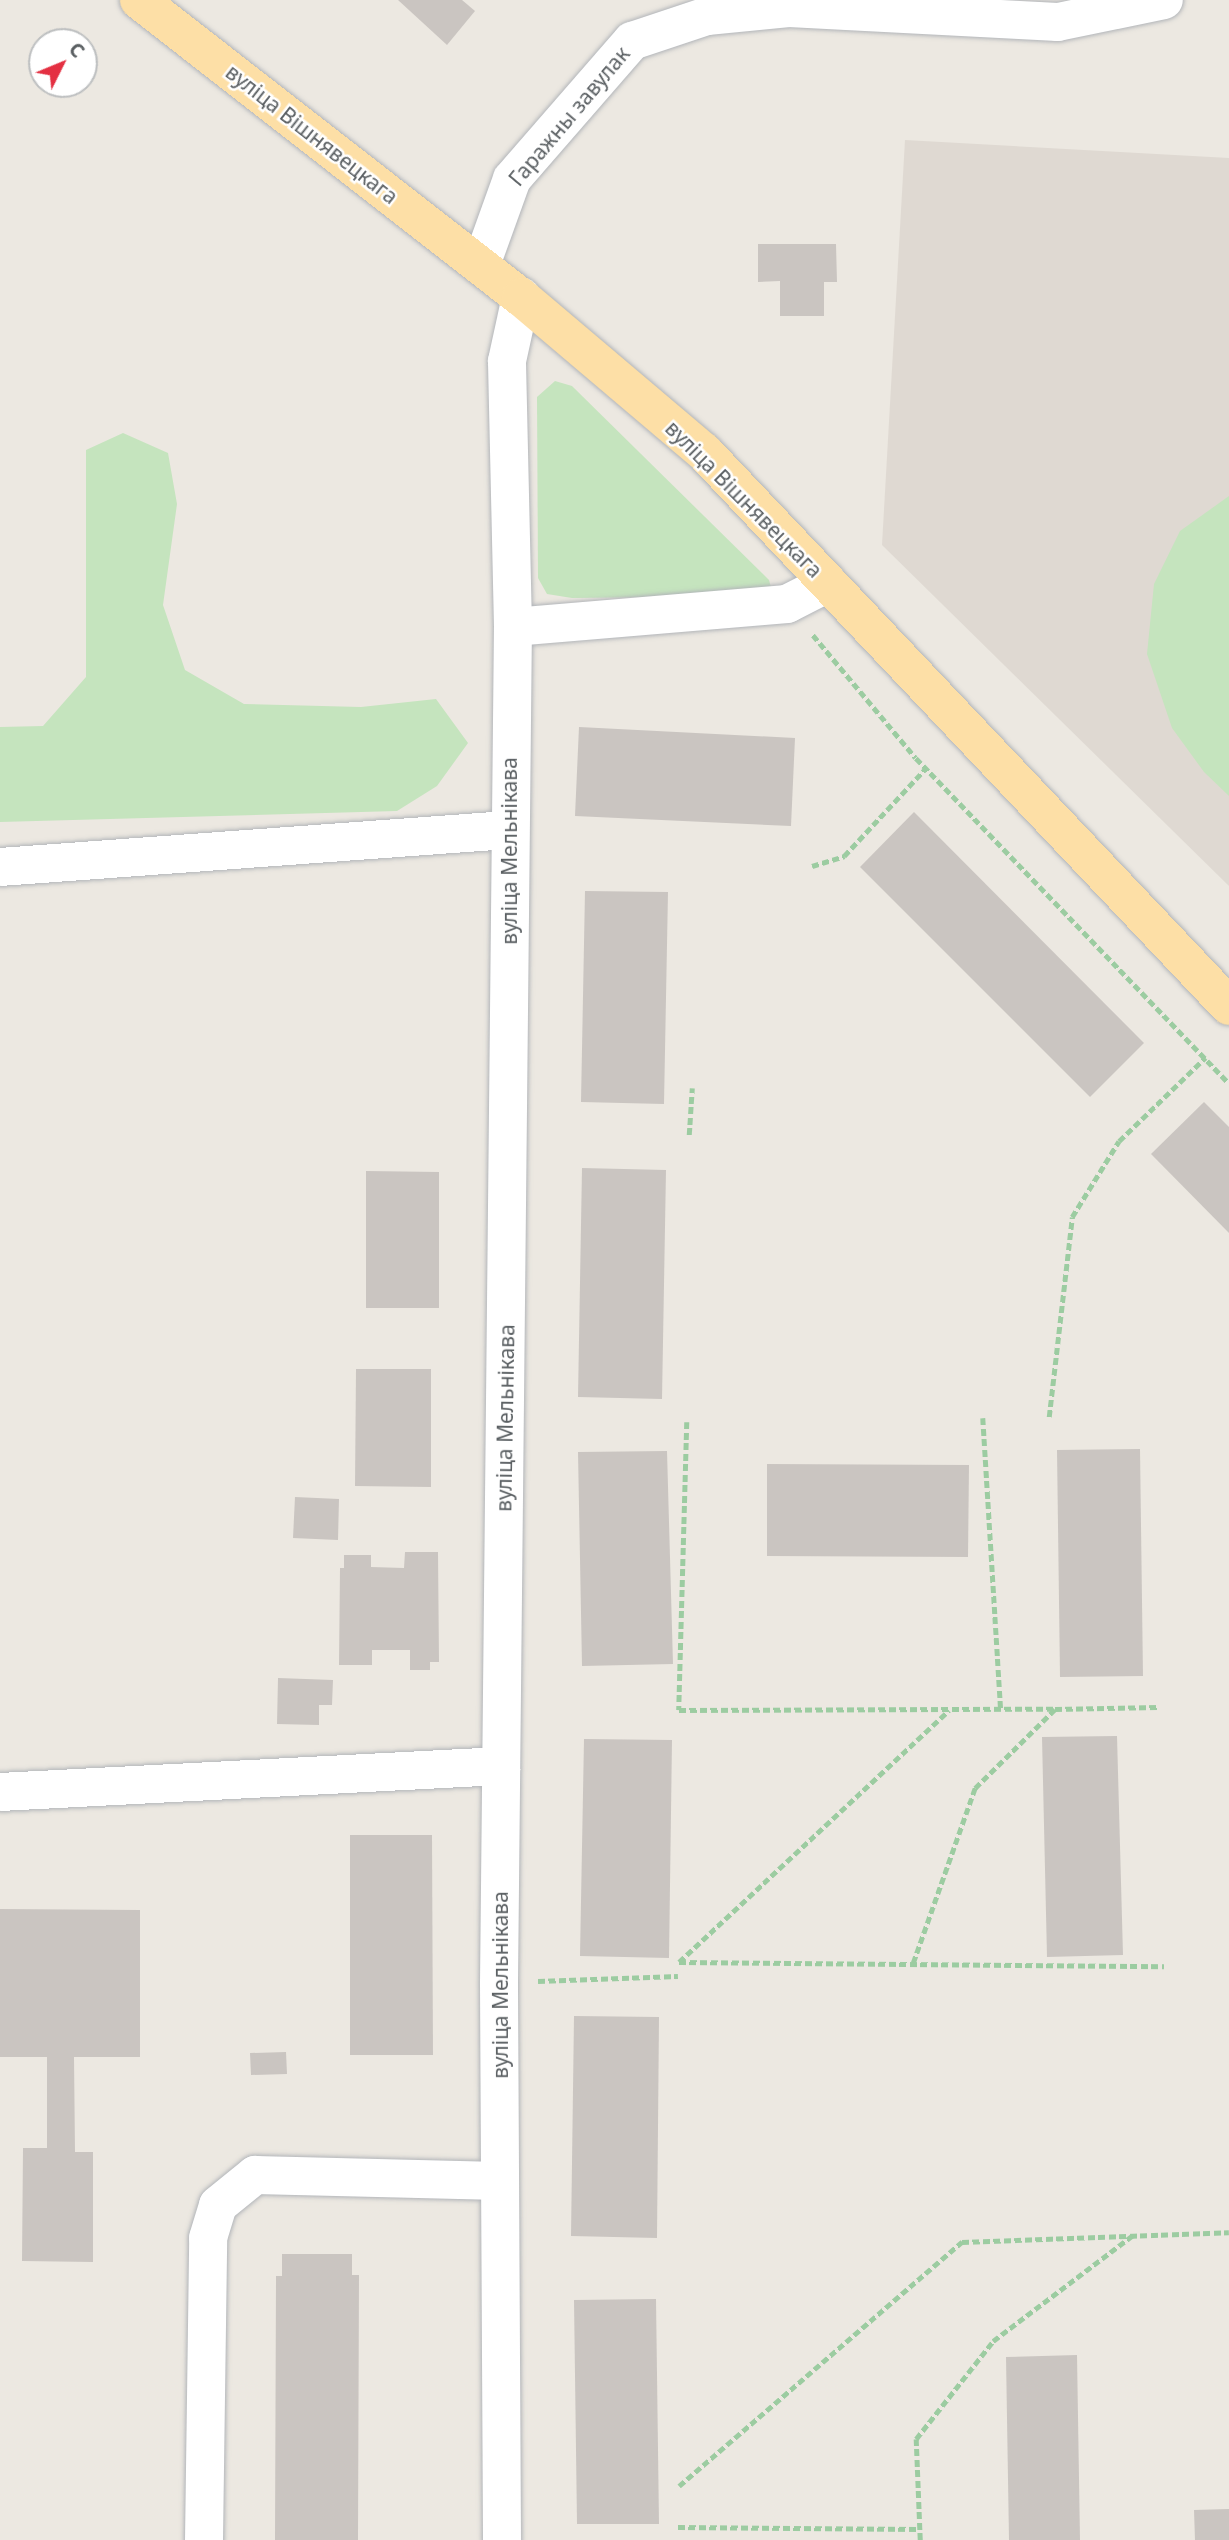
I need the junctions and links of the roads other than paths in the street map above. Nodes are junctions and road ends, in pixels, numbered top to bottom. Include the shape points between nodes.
1 (139, 0) edge
2 (662, 0) edge
3 (1164, 0) edge
4 (632, 41) junction
5 (481, 265) junction
6 (521, 297) junction
7 (828, 583) junction
8 (513, 627) junction
9 (508, 830) junction
10 (0, 867) edge
11 (1229, 1006) edge
12 (501, 1766) junction
13 (0, 1792) edge
14 (500, 2181) junction
15 (204, 2540) edge
16 (502, 2540) edge

1 - 5 main road, вуліца Вішнявецкага
2 - 4 street
3 - 4 street, Гаражны завулак via 1058,22 789,8 707,16
4 - 5 street, Гаражны завулак via 512,179
5 - 6 main road, вуліца Вішнявецкага
6 - 7 main road, вуліца Вішнявецкага via 704,452
6 - 8 street, вуліца Мельнікава via 507,361
7 - 8 street via 787,604
7 - 11 main road, вуліца Вішнявецкага
8 - 9 street, вуліца Мельнікава
9 - 10 street
9 - 12 street, вуліца Мельнікава
12 - 13 street
12 - 14 street, вуліца Мельнікава
14 - 15 street via 255,2175 218,2205 208,2238
14 - 16 street, вуліца Мельнікава

